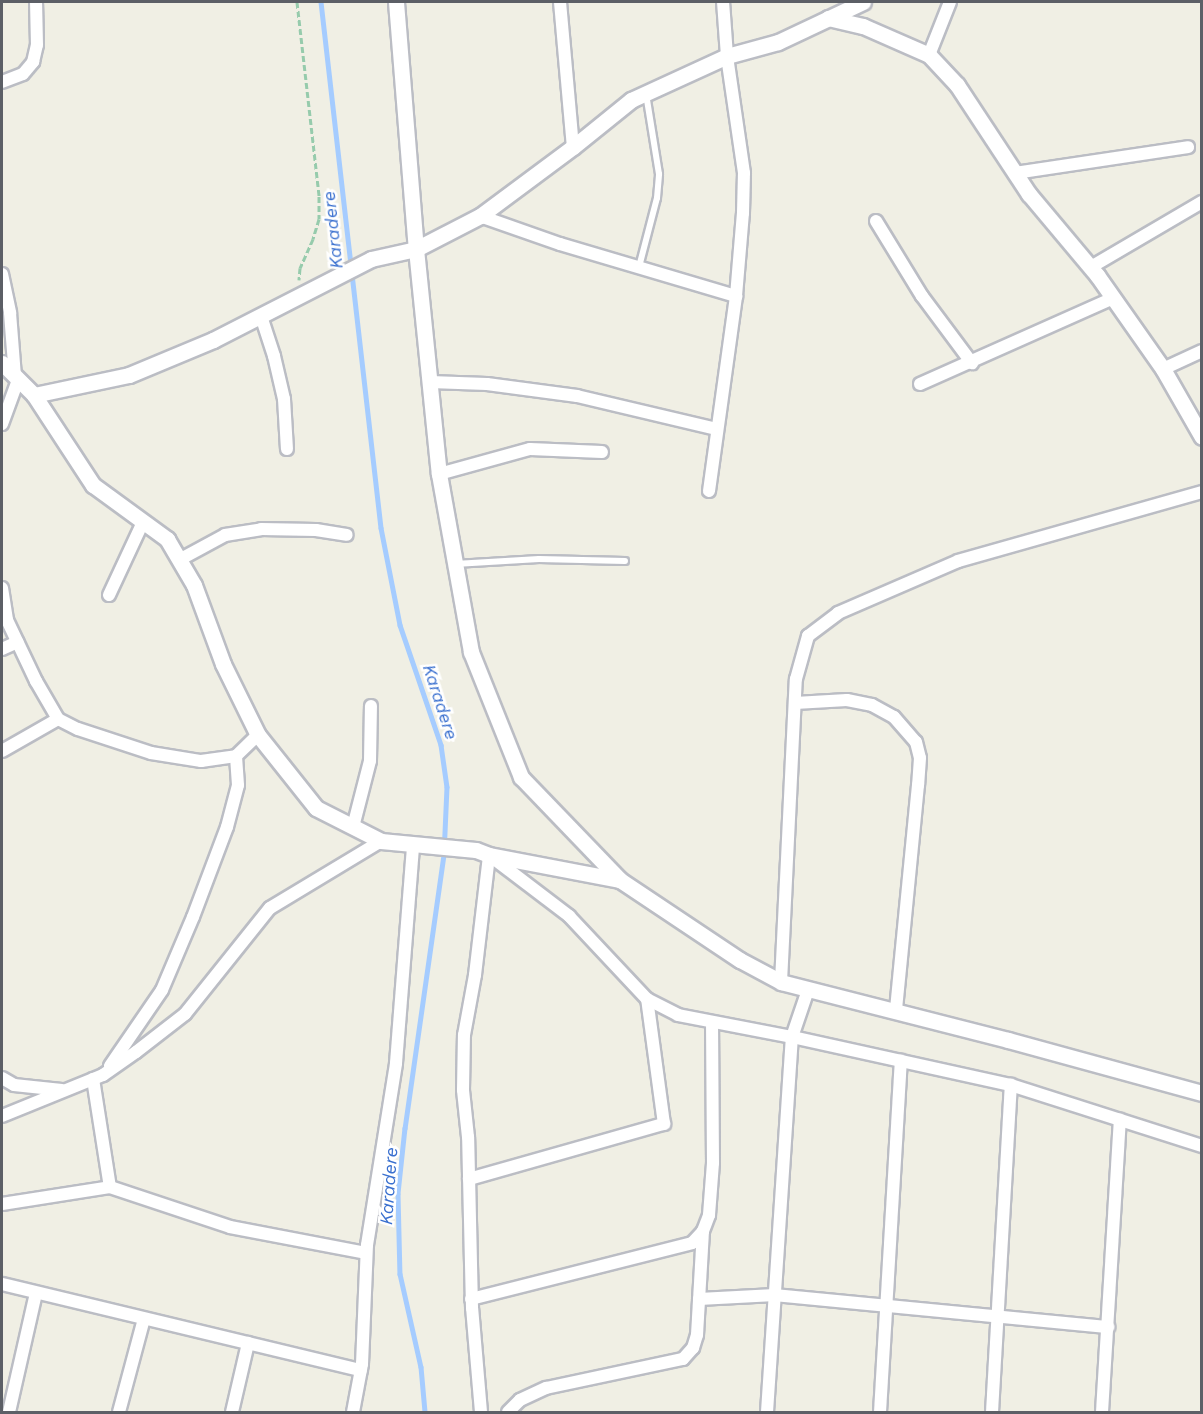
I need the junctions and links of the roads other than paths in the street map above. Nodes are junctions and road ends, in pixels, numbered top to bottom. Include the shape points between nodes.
1 (36, 2) edge
2 (396, 2) edge
3 (560, 2) edge
4 (723, 2) edge
5 (863, 2) edge
6 (950, 2) edge
7 (828, 18) junction
8 (929, 55) junction
9 (727, 56) junction
10 (2, 82) edge
11 (646, 94) junction
12 (573, 147) junction
13 (1188, 147) dead end
14 (1015, 173) junction
15 (1202, 202) edge
16 (480, 216) junction
17 (876, 221) dead end
18 (416, 249) junction
19 (639, 267) junction
20 (1091, 267) junction
21 (2, 274) edge
22 (736, 296) junction
23 (1113, 298) junction
24 (261, 316) junction
25 (1202, 351) edge
26 (2, 363) edge
27 (972, 363) junction
28 (1163, 369) junction
29 (17, 379) junction
30 (430, 382) junction
31 (920, 384) dead end
32 (34, 395) junction
33 (2, 424) edge
34 (717, 429) junction
35 (1202, 437) edge
36 (287, 449) dead end
37 (602, 452) dead end
38 (440, 474) junction
39 (709, 491) dead end
40 (1202, 492) edge
41 (143, 522) junction
42 (347, 535) dead end
43 (179, 560) junction
44 (625, 561) dead end
45 (455, 564) junction
46 (2, 588) edge
47 (109, 595) dead end
48 (18, 642) junction
49 (2, 649) edge
50 (795, 703) junction
51 (371, 706) dead end
52 (58, 720) junction
53 (258, 735) junction
54 (2, 751) edge
55 (236, 756) junction
56 (353, 827) junction
57 (381, 841) junction
58 (419, 846) junction
59 (483, 853) junction
60 (620, 880) junction
61 (781, 982) junction
62 (808, 990) junction
63 (647, 999) junction
64 (896, 1010) junction
65 (712, 1023) junction
66 (792, 1037) junction
67 (901, 1061) junction
68 (98, 1077) junction
69 (2, 1078) edge
70 (1011, 1085) junction
71 (63, 1090) junction
72 (1202, 1093) edge
73 (2, 1116) edge
74 (1120, 1120) junction
75 (1202, 1146) edge
76 (469, 1179) junction
77 (110, 1186) junction
78 (2, 1204) edge
79 (703, 1231) junction
80 (366, 1253) junction
81 (2, 1284) edge
82 (36, 1293) junction
83 (775, 1295) junction
84 (471, 1299) junction
85 (699, 1299) junction
86 (887, 1305) junction
87 (998, 1314) junction
88 (144, 1318) junction
89 (1108, 1327) junction
90 (248, 1343) junction
91 (361, 1370) junction
92 (7, 1405) edge
93 (119, 1413) edge
94 (232, 1413) edge
95 (353, 1413) edge
96 (481, 1413) edge
97 (508, 1413) edge
98 (766, 1413) edge
99 (880, 1413) edge
100 (992, 1413) edge
101 (1102, 1413) edge

1 - 10 street via 37,45 33,62 23,74
2 - 18 street
3 - 12 street
4 - 9 street
5 - 7 street
6 - 8 street
7 - 8 street via 863,26
7 - 9 street via 778,42
8 - 14 street via 957,85
9 - 11 street
9 - 22 street via 744,173
11 - 12 street via 631,100
11 - 19 lane via 659,174 655,207
12 - 16 street
13 - 14 street
14 - 20 street
15 - 20 street
16 - 18 street
16 - 19 street
17 - 27 street via 922,296
18 - 24 street via 371,259
18 - 30 street
19 - 22 street
20 - 23 street
21 - 29 street
22 - 34 street
23 - 27 street
23 - 28 street
24 - 32 street via 129,375
24 - 36 street via 284,399
25 - 28 street
26 - 29 street
27 - 31 street
28 - 35 street
29 - 32 street
29 - 33 street
30 - 34 street via 488,384 577,396
30 - 38 street
32 - 41 street via 93,485
34 - 39 street
37 - 38 street via 530,450
38 - 45 street
40 - 50 street via 958,561 838,614 808,636 796,679
41 - 43 street via 166,539
41 - 47 street
42 - 43 street via 261,529 225,535
43 - 53 street via 194,585 223,664
44 - 45 lane via 539,559
45 - 60 street via 471,652 521,777
46 - 48 street via 7,620
48 - 49 street
48 - 52 street
50 - 61 street
50 - 64 street via 847,700 872,705 902,724 916,742 919,776
51 - 56 street via 370,761
52 - 54 street
52 - 55 street via 151,753 201,761
53 - 55 street
53 - 56 street via 316,808
55 - 68 street via 238,785 194,917 162,990
56 - 57 street
57 - 58 street
57 - 68 street via 270,908 185,1014
58 - 59 street
58 - 80 street via 396,1063
59 - 60 street
59 - 63 street via 569,916
59 - 76 street via 475,975 464,1035
60 - 61 street via 740,960
61 - 62 street
62 - 64 street
62 - 66 street
63 - 65 street via 678,1015
63 - 76 street via 664,1124
64 - 72 street
65 - 66 street
65 - 79 street via 713,1163 709,1215
66 - 67 street
66 - 83 street
67 - 70 street
67 - 86 street
68 - 71 street
68 - 77 street
69 - 71 street via 14,1084
70 - 74 street
70 - 87 street
71 - 73 street
74 - 75 street
74 - 89 street
76 - 84 street
77 - 78 street
77 - 80 street via 230,1227
79 - 84 street via 692,1244
79 - 85 street
80 - 91 street
81 - 82 street
82 - 88 street
82 - 92 street
83 - 85 street
83 - 86 street
83 - 98 street
84 - 96 street
85 - 97 street via 697,1335 693,1348 683,1359 546,1388 520,1400
86 - 87 street
86 - 99 street
87 - 89 street
87 - 100 street
88 - 90 street
88 - 93 street
89 - 101 street
90 - 91 street
90 - 94 street
91 - 95 street

